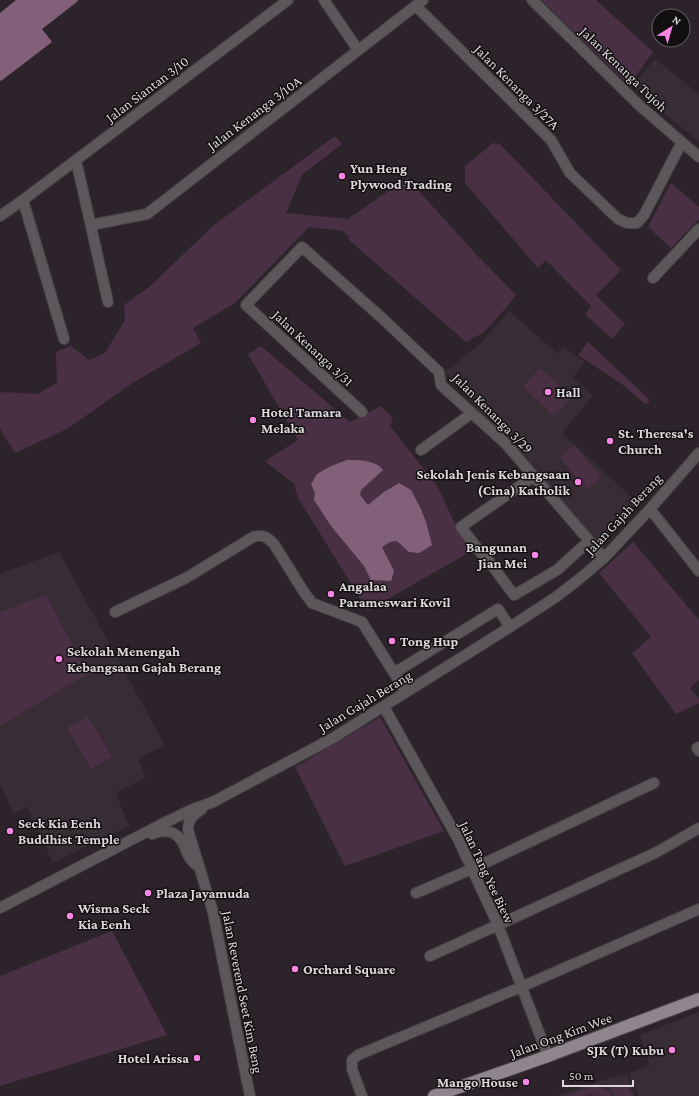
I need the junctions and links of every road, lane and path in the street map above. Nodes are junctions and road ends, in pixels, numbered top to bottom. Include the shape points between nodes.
1 (288, 0) edge
2 (324, 0) edge
3 (532, 0) edge
4 (420, 3) edge
5 (358, 50) junction
6 (682, 142) junction
7 (699, 157) edge
8 (76, 160) junction
9 (23, 200) junction
10 (0, 216) edge
11 (91, 225) junction
12 (699, 229) edge
13 (653, 278) dead end
14 (108, 302) dead end
15 (246, 305) joint
16 (64, 339) dead end
17 (362, 412) dead end
18 (472, 413) junction
19 (421, 450) dead end
20 (699, 453) edge
21 (534, 476) junction
22 (650, 509) junction
23 (589, 541) junction
24 (604, 558) junction
25 (699, 571) edge
26 (115, 612) dead end
27 (510, 627) junction
28 (394, 673) junction
29 (406, 692) junction
30 (384, 707) junction
31 (699, 747) edge
32 (699, 751) edge
33 (654, 783) dead end
34 (213, 802) junction
35 (699, 828) edge
36 (130, 842) junction
37 (472, 869) junction
38 (200, 871) junction
39 (416, 893) dead end
40 (0, 908) edge
41 (699, 909) edge
42 (498, 925) junction
43 (430, 956) dead end
44 (521, 987) junction
45 (699, 999) edge
46 (548, 1056) junction
47 (246, 1094) edge
48 (362, 1096) edge
49 (434, 1096) edge

1 - 8 street, Jalan Siantan 3/10
2 - 5 street
3 - 6 street, Jalan Kenanga Tujoh via 640,106
4 - 5 street, Jalan Kenanga 3/10A
4 - 6 street, Jalan Kenanga 3/27A via 551,140 570,173 618,219 627,223 637,223 644,215
5 - 11 street, Jalan Kenanga 3/10A via 147,214
6 - 7 street, Jalan Kenanga Tujoh
8 - 9 street, Jalan Siantan 3/10
8 - 11 street
9 - 10 street, Jalan Siantan 3/10
9 - 16 street
11 - 14 street
12 - 13 street
15 - 17 street, Jalan Kenanga 3/31
15 - 18 street, Jalan Kenanga 3/29 via 302,247 439,372 441,385
18 - 19 street
18 - 21 street, Jalan Kenanga 3/29 via 506,444
20 - 22 street, Jalan Gajah Berang
21 - 23 street, Jalan Kenanga 3/29
21 - 23 street via 460,527 514,595 557,570
22 - 24 street, Jalan Gajah Berang
22 - 25 street
23 - 24 street, Jalan Kenanga 3/29
24 - 27 street, Jalan Gajah Berang via 556,598
26 - 28 street via 186,578 260,535 274,544 312,603 362,622
27 - 28 street via 498,609
27 - 29 street, Jalan Gajah Berang
28 - 29 street
29 - 30 street, Jalan Gajah Berang
30 - 34 street, Jalan Gajah Berang via 333,738
30 - 37 street, Jalan Tang Yee Biew via 458,839
31 - 32 street
33 - 37 street
34 - 36 street, Jalan Gajah Berang via 191,810
34 - 38 street, Jalan Reverend Seet Kim Beng via 191,817 188,824
35 - 42 street via 655,853
36 - 38 street, Jalan Reverend Seet Kim Beng via 165,830 178,835
36 - 40 street, Jalan Gajah Berang
37 - 39 street
37 - 42 street, Jalan Tang Yee Biew
38 - 47 street, Jalan Reverend Seet Kim Beng via 213,912
41 - 44 street
42 - 43 street
42 - 44 street, Jalan Tang Yee Biew
44 - 46 street, Jalan Tang Yee Biew
44 - 48 street via 358,1055 352,1060 352,1069
45 - 46 main road, Jalan Ong Kim Wee
46 - 49 main road, Jalan Ong Kim Wee

